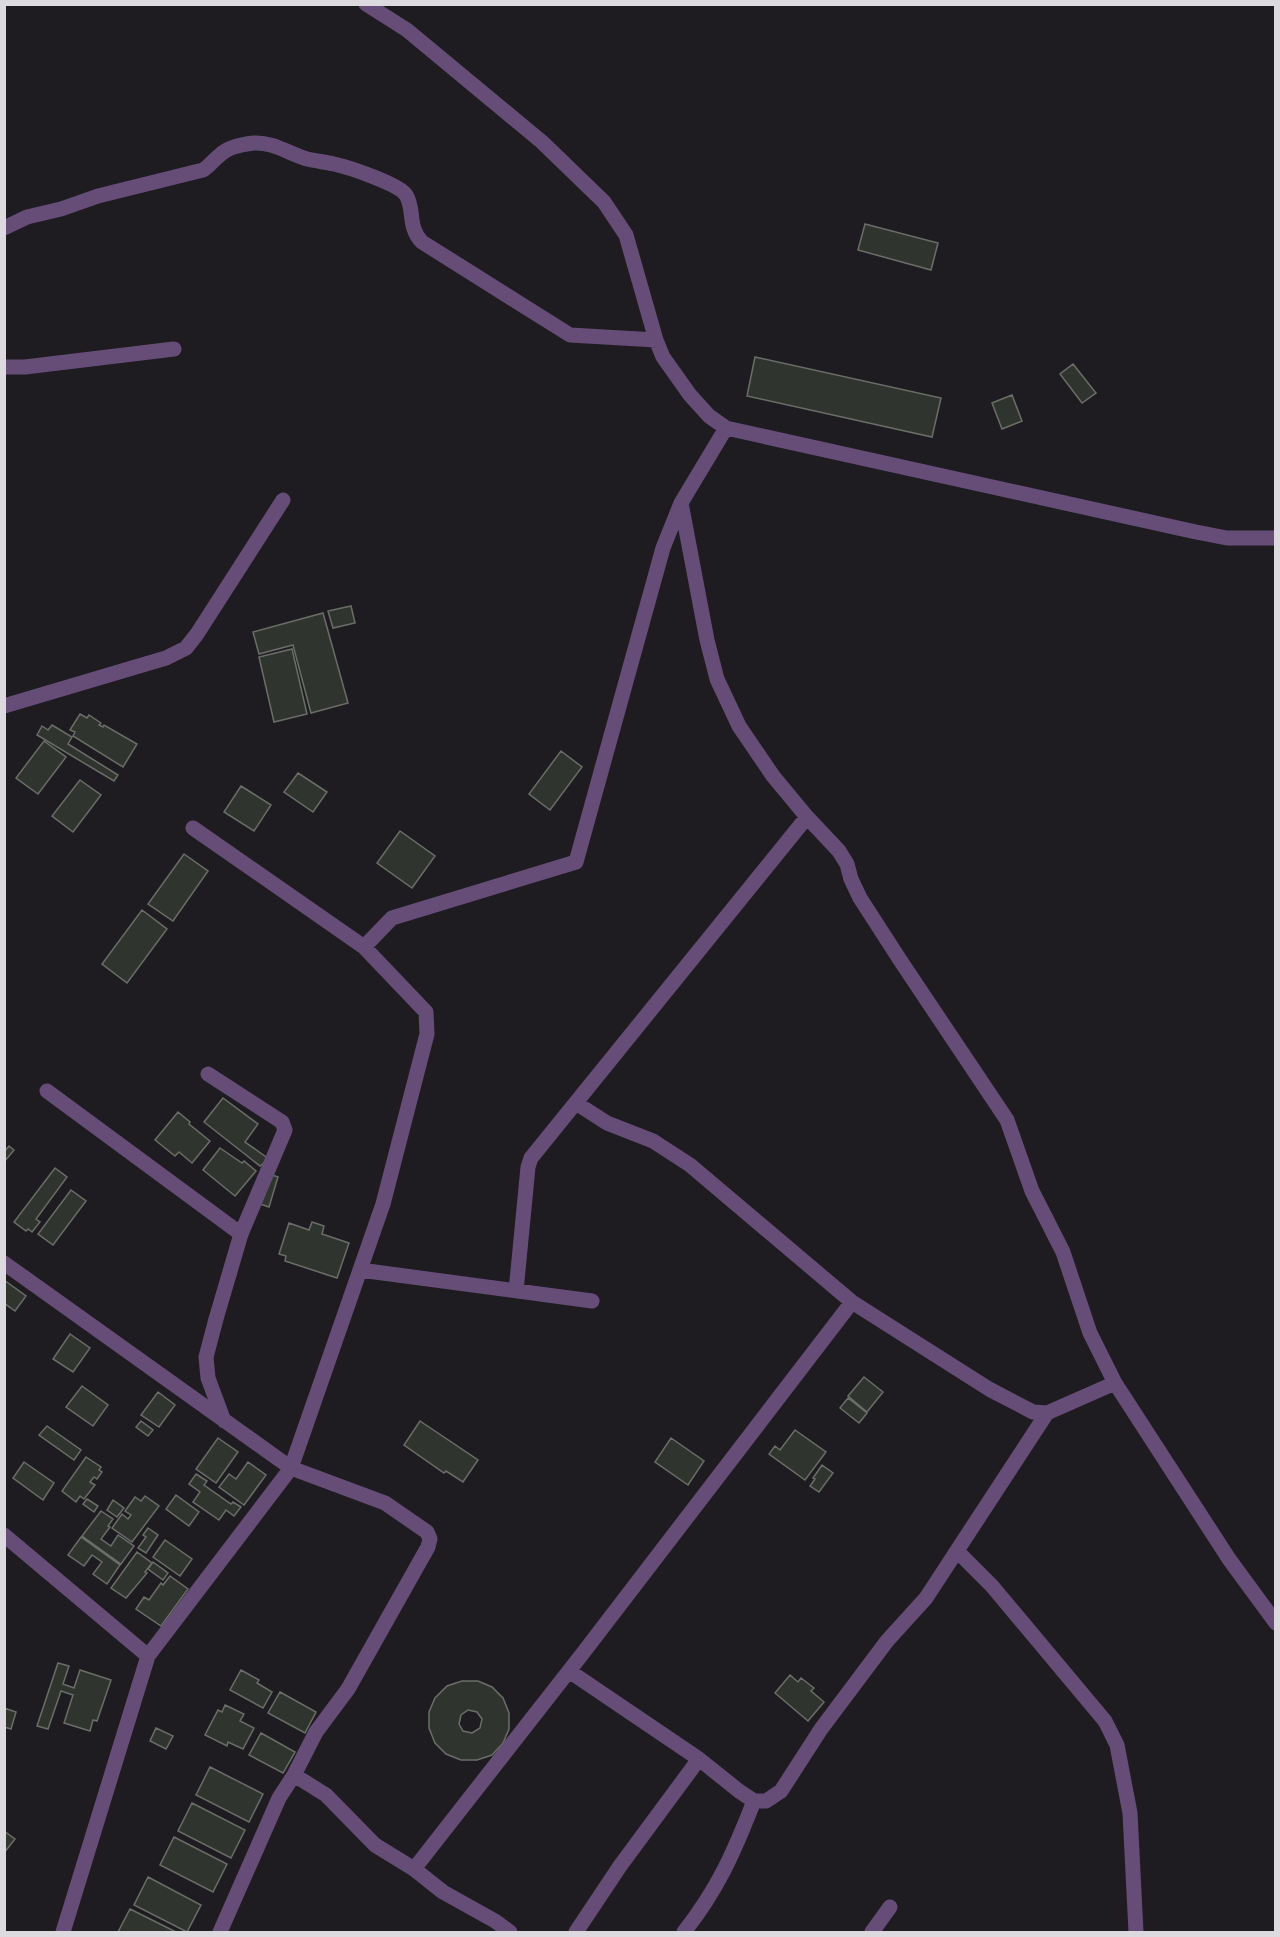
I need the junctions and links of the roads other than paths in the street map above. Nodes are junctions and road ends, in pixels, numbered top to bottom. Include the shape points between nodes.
1 (366, 4) edge
2 (4, 228) edge
3 (656, 340) junction
4 (174, 349) dead end
5 (4, 367) edge
6 (726, 428) junction
7 (283, 500) dead end
8 (681, 502) junction
9 (1275, 538) edge
10 (4, 706) edge
11 (807, 817) junction
12 (193, 828) dead end
13 (364, 947) junction
14 (208, 1074) dead end
15 (47, 1091) dead end
16 (576, 1103) junction
17 (241, 1234) junction
18 (4, 1263) edge
19 (360, 1270) junction
20 (516, 1291) junction
21 (592, 1302) dead end
22 (852, 1302) junction
23 (1115, 1383) junction
24 (1047, 1413) junction
25 (224, 1421) junction
26 (291, 1468) junction
27 (4, 1535) edge
28 (957, 1551) junction
29 (1275, 1623) edge
30 (148, 1656) junction
31 (569, 1671) junction
32 (699, 1758) junction
33 (294, 1775) junction
34 (754, 1801) junction
35 (414, 1869) junction
36 (890, 1907) dead end
37 (65, 1932) edge
38 (220, 1932) edge
39 (510, 1932) edge
40 (576, 1932) edge
41 (684, 1932) edge
42 (872, 1932) edge
43 (1136, 1932) edge

1 - 3 street via 407,30 542,142 604,202 626,235
2 - 3 street via 27,217 98,196 202,170 231,148 266,143 305,159 337,164 373,177 404,193 414,229 422,242 570,334
3 - 6 street via 690,395
4 - 5 street
6 - 8 street
6 - 9 street via 1196,532 1227,538
7 - 10 street via 186,648 166,658
8 - 11 street via 717,679 739,726
8 - 13 street via 663,548 576,862 392,918
11 - 16 street
11 - 23 street via 843,857 866,907 1007,1120 1032,1191 1063,1252 1090,1333
12 - 13 street
13 - 19 street via 426,1012 427,1034 383,1204
14 - 17 street via 282,1122 285,1130
15 - 17 street
16 - 20 street via 528,1167
16 - 22 street via 607,1123 653,1141 690,1165
17 - 25 street via 206,1357 207,1378
18 - 25 street
19 - 20 street
19 - 26 street
20 - 21 street
22 - 24 street via 989,1389 1033,1412
22 - 31 street
23 - 24 street
23 - 29 street
24 - 28 street
25 - 26 street
26 - 30 street
26 - 33 street via 385,1503 427,1532 430,1539 348,1689 316,1732
27 - 30 street
28 - 34 street via 926,1598 887,1641 821,1729 781,1791 766,1801
28 - 43 street via 992,1586 1105,1721 1117,1745 1130,1813
30 - 37 street
31 - 32 street
31 - 35 street
32 - 34 street
32 - 40 street
33 - 35 street via 326,1795 375,1845
33 - 38 street via 279,1798
34 - 41 street via 734,1854 706,1904
35 - 39 street via 443,1892
36 - 42 street

